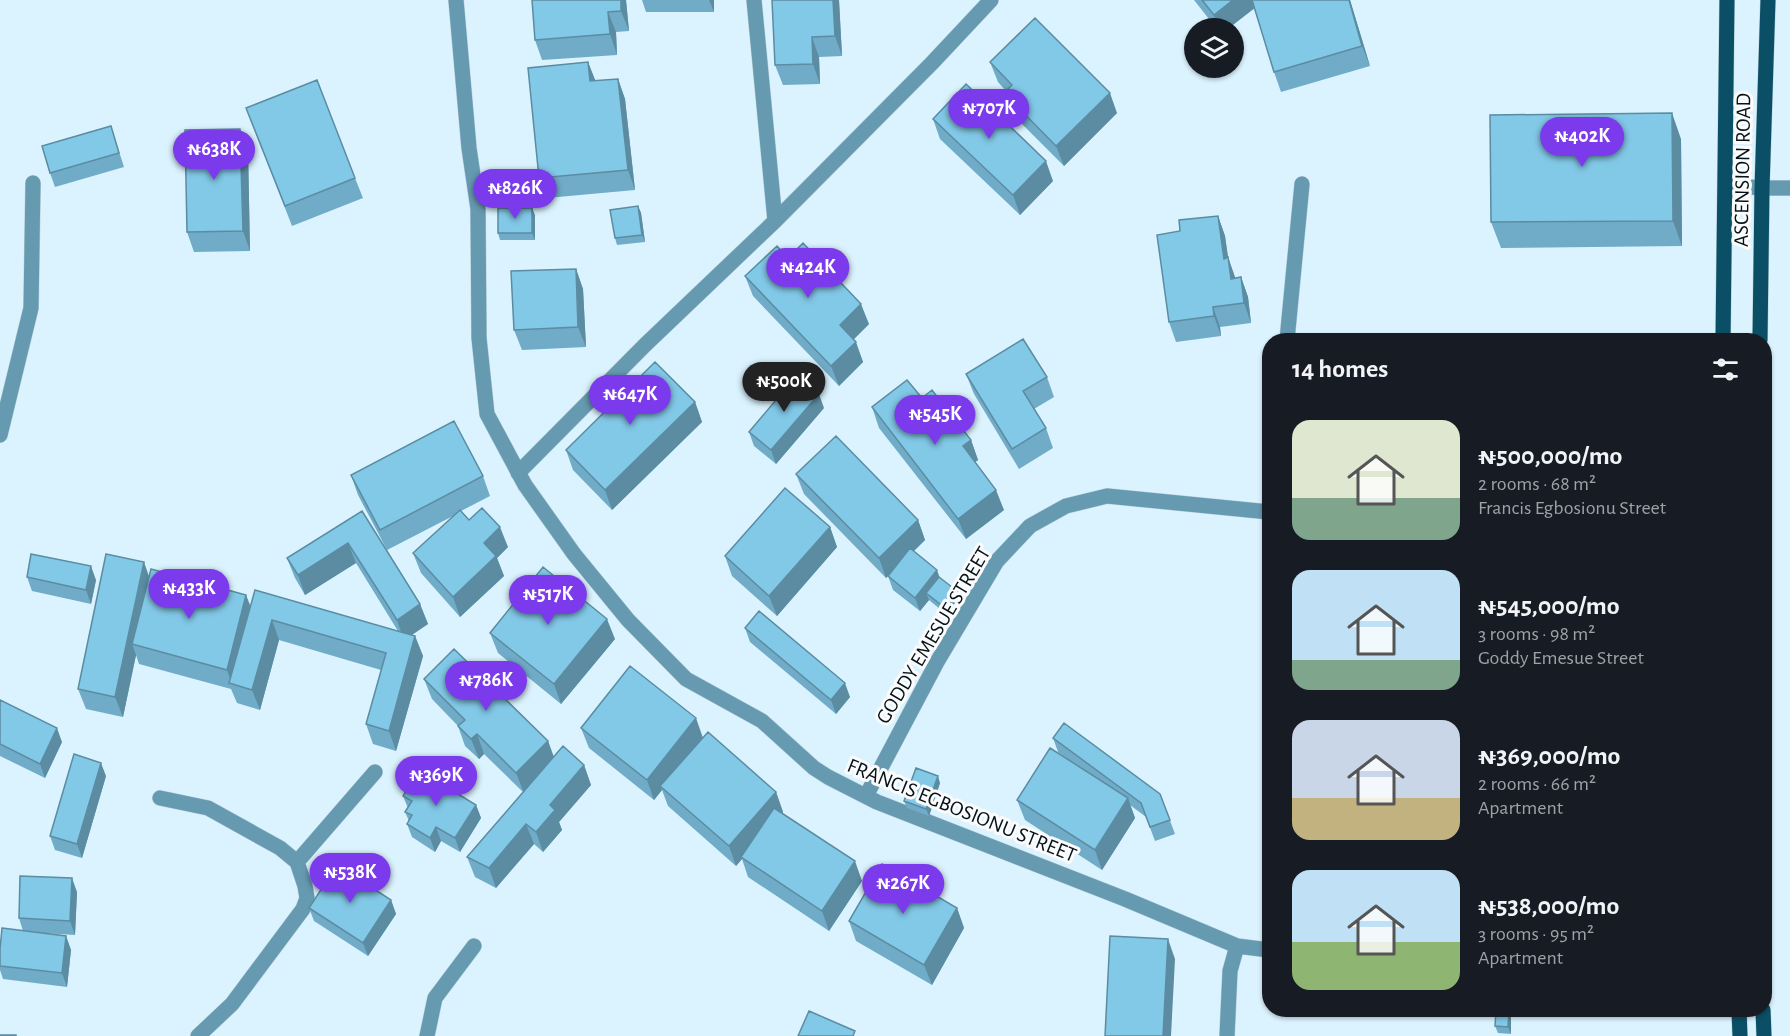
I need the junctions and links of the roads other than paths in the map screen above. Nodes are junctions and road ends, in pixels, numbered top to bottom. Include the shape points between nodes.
1 (456, 0) edge
2 (753, 0) edge
3 (991, 0) edge
4 (1726, 0) edge
5 (1768, 0) edge
6 (33, 183) dead end
7 (1302, 184) dead end
8 (1726, 185) junction
9 (1762, 188) junction
10 (1790, 188) edge
11 (775, 221) junction
12 (1288, 333) edge
13 (1724, 333) edge
14 (1760, 333) edge
15 (0, 435) edge
16 (518, 473) junction
17 (1262, 511) edge
18 (375, 772) dead end
19 (866, 796) junction
20 (160, 798) dead end
21 (297, 862) junction
22 (474, 946) dead end
23 (1237, 946) junction
24 (1262, 949) edge
25 (1740, 1017) edge
26 (1763, 1017) edge
27 (198, 1036) edge
28 (427, 1036) edge
29 (1227, 1036) edge
30 (1740, 1036) edge
31 (1764, 1036) edge

1 - 16 street, FRANCIS EGBOSIONU STREET via 477,209 479,338 487,414
2 - 11 street
3 - 11 street
4 - 8 main road, ASCENSION ROAD
5 - 9 main road, ASCENSION ROAD
6 - 15 street via 31,308
7 - 12 street
8 - 9 street
8 - 13 main road, ASCENSION ROAD
9 - 10 street
9 - 14 main road, ASCENSION ROAD
11 - 16 street
16 - 19 street, FRANCIS EGBOSIONU STREET via 574,554 628,620 686,679 762,721 814,768
17 - 19 street, GODDY EMESUE STREET via 1107,496 1066,506 1030,526 997,561 937,662
18 - 21 street
19 - 23 street, FRANCIS EGBOSIONU STREET
20 - 21 street via 207,808 280,848
21 - 27 street via 307,898 303,909 232,1004
22 - 28 street via 435,998
23 - 24 street, FRANCIS EGBOSIONU STREET
23 - 29 street via 1230,971
25 - 30 main road
26 - 31 main road

